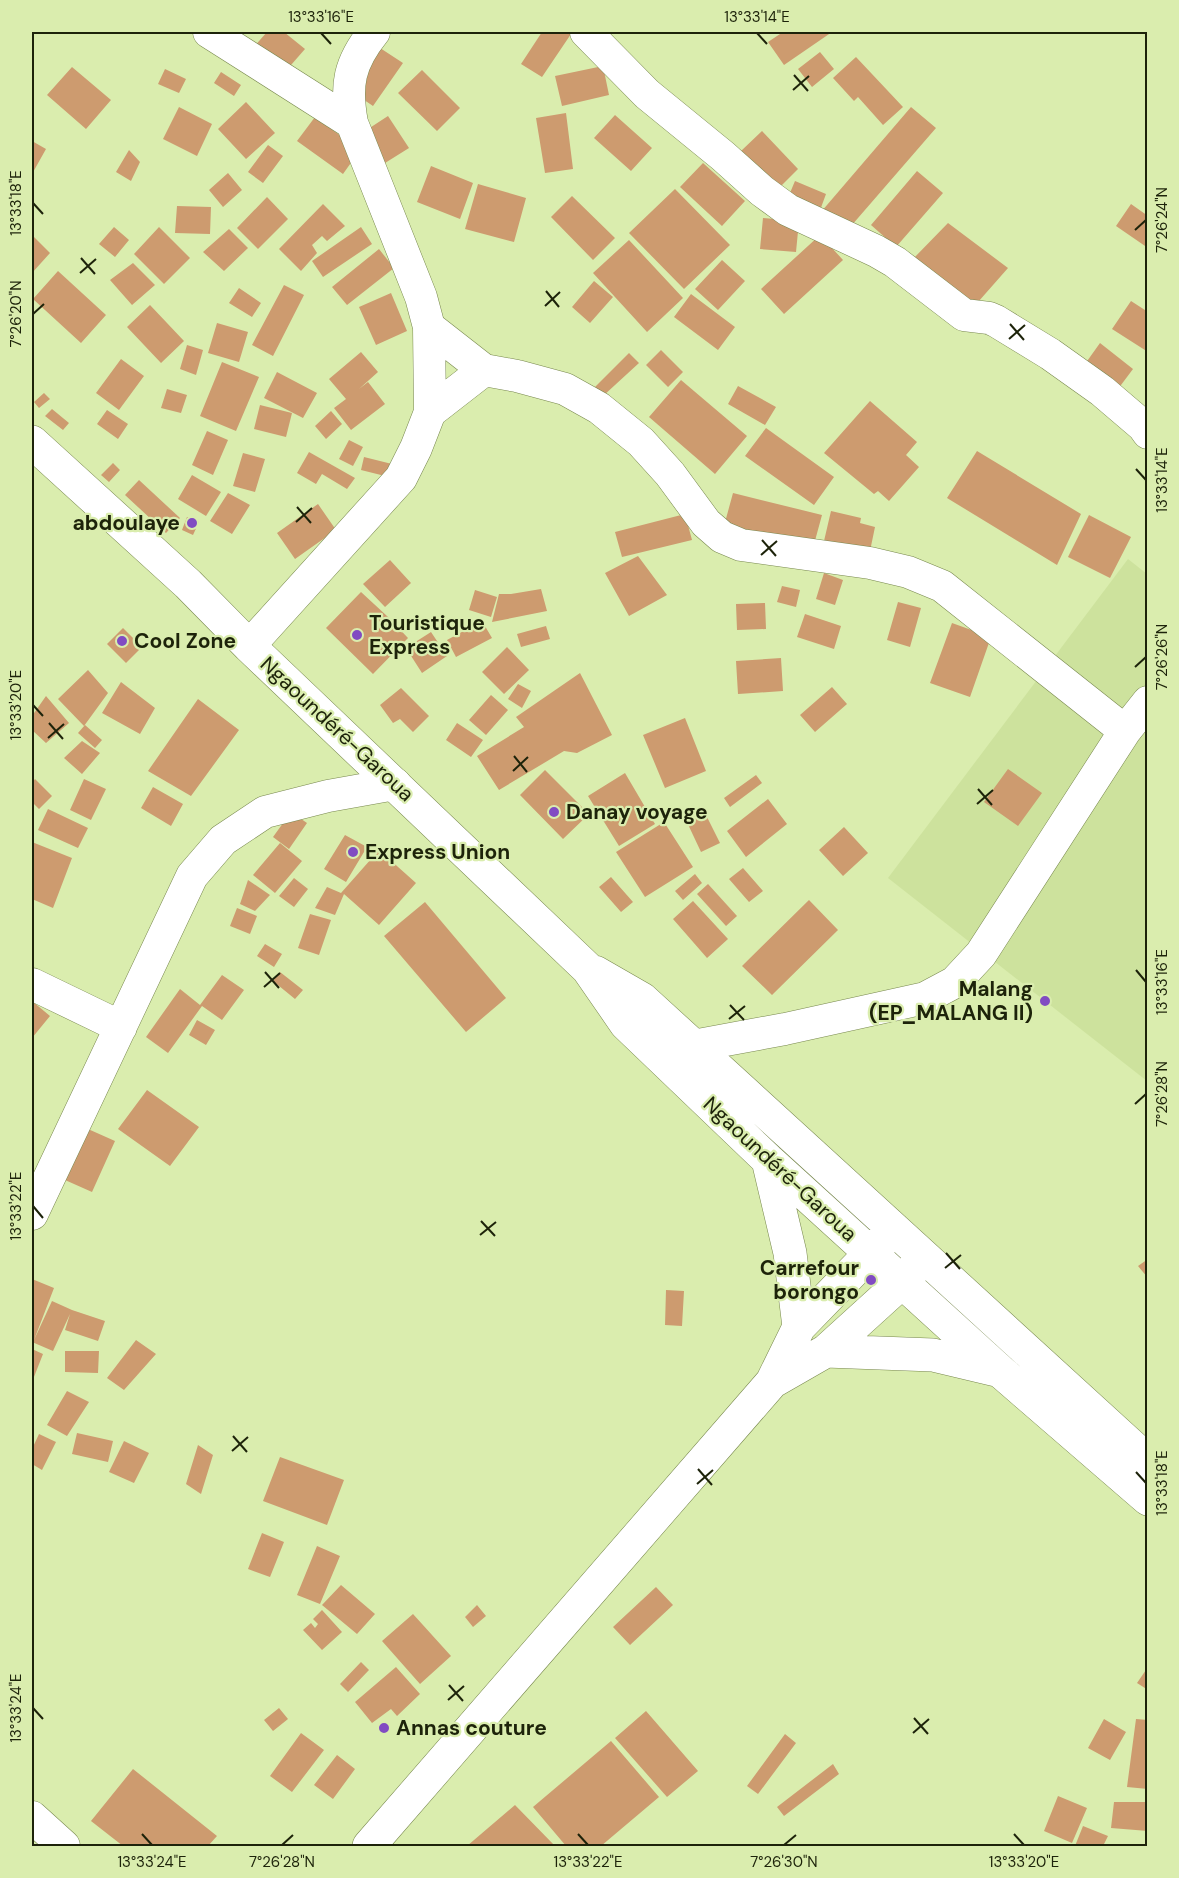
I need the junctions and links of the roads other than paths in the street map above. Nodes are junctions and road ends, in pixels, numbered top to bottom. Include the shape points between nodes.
1 (209, 32) edge
2 (374, 32) edge
3 (586, 32) edge
4 (352, 123) junction
5 (429, 327) junction
6 (484, 370) junction
7 (430, 412) junction
8 (1148, 433) edge
9 (32, 442) edge
10 (249, 646) junction
11 (1148, 702) edge
12 (1125, 731) junction
13 (395, 784) junction
14 (588, 969) junction
15 (32, 984) edge
16 (121, 1027) junction
17 (693, 1046) junction
18 (768, 1160) junction
19 (32, 1214) edge
20 (894, 1229) junction
21 (872, 1254) junction
22 (924, 1258) junction
23 (902, 1282) junction
24 (799, 1327) junction
25 (826, 1351) junction
26 (1000, 1371) junction
27 (772, 1382) junction
28 (1148, 1461) edge
29 (1148, 1499) edge
30 (32, 1817) edge
31 (64, 1846) edge
32 (369, 1846) edge

1 - 4 street
2 - 4 street via 351,71 347,98
3 - 8 street via 647,94 788,210 895,262 964,315 996,321 1050,354 1102,391
4 - 5 street via 421,297
5 - 6 street
5 - 7 street
6 - 7 street
6 - 12 street via 565,389 599,408 641,442 706,523 722,537 741,545 870,563 942,586
7 - 10 street via 401,478
9 - 10 highway, Ngaoundéré-Garoua via 188,584
10 - 13 highway, Ngaoundéré-Garoua
11 - 12 street
12 - 17 street via 981,954 956,982 925,998
13 - 14 highway, Ngaoundéré-Garoua
13 - 16 street via 265,813 224,840 192,876
14 - 17 highway, Ngaoundéré-Garoua via 642,999
14 - 18 highway, Ngaoundéré-Garoua via 626,1024
15 - 16 street
16 - 19 street
17 - 20 highway, Ngaoundéré-Garoua
18 - 21 highway, Ngaoundéré-Garoua
18 - 24 highway via 790,1253
20 - 21 highway
20 - 22 highway, Ngaoundéré-Garoua
21 - 23 highway, Ngaoundéré-Garoua
21 - 24 highway
22 - 23 highway
22 - 28 highway, Ngaoundéré-Garoua
23 - 25 highway
23 - 26 highway, Ngaoundéré-Garoua
24 - 27 highway
25 - 26 highway via 933,1355
25 - 27 highway
26 - 29 highway, Ngaoundéré-Garoua
27 - 32 highway
30 - 31 street

